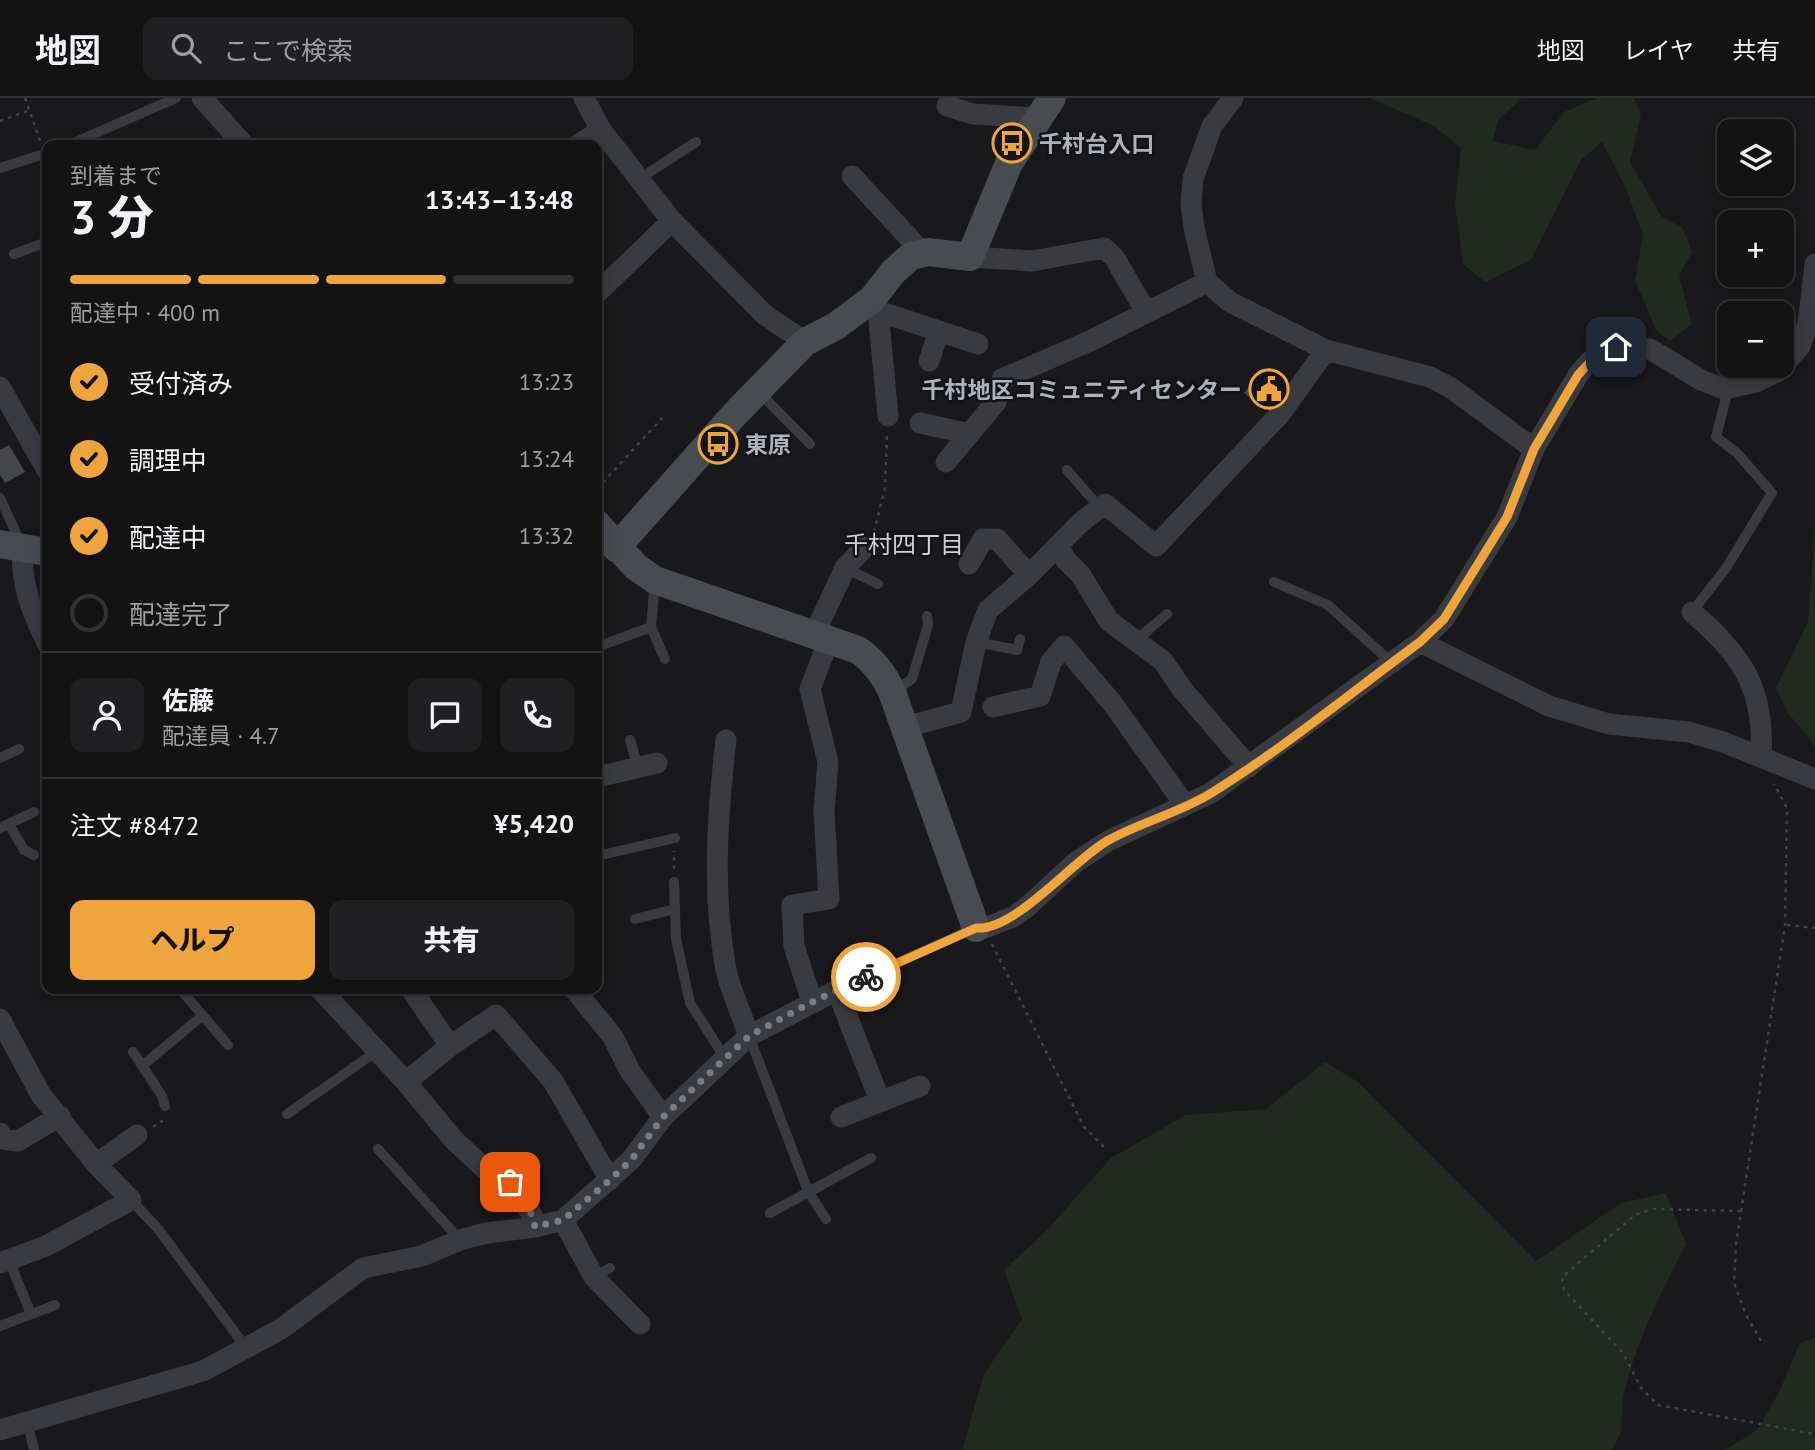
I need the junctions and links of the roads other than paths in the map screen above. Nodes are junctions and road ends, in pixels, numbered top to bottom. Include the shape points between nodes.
1 (176, 98) edge
2 (202, 98) edge
3 (1233, 98) edge
4 (593, 101) edge
5 (947, 106) dead end
6 (1044, 108) edge
7 (601, 130) junction
8 (79, 140) edge
9 (240, 140) edge
10 (586, 140) edge
11 (696, 142) dead end
12 (42, 155) edge
13 (0, 168) edge
14 (852, 176) dead end
15 (639, 179) junction
16 (672, 221) junction
17 (42, 244) edge
18 (923, 253) junction
19 (13, 254) dead end
20 (970, 257) junction
21 (1815, 264) edge
22 (1207, 282) junction
23 (602, 288) edge
24 (873, 307) junction
25 (1146, 312) junction
26 (939, 331) junction
27 (804, 342) junction
28 (978, 344) dead end
29 (1326, 350) junction
30 (929, 360) dead end
31 (0, 387) edge
32 (1724, 390) junction
33 (758, 391) junction
34 (888, 416) road end
35 (920, 423) dead end
36 (38, 429) edge
37 (970, 434) junction
38 (810, 444) dead end
39 (42, 447) edge
40 (1534, 449) junction
41 (946, 462) dead end
42 (1067, 470) dead end
43 (0, 498) edge
44 (1100, 508) junction
45 (602, 530) edge
46 (1058, 545) junction
47 (866, 547) road end
48 (24, 548) edge
49 (616, 548) junction
50 (970, 553) dead end
51 (845, 568) junction
52 (1029, 575) junction
53 (655, 580) junction
54 (1274, 582) dead end
55 (878, 584) dead end
56 (1692, 612) joint
57 (1167, 614) dead end
58 (928, 616) dead end
59 (651, 627) junction
60 (42, 633) edge
61 (821, 637) junction
62 (1020, 639) dead end
63 (976, 642) junction
64 (1134, 642) junction
65 (1420, 642) junction
66 (602, 645) edge
67 (665, 659) dead end
68 (1392, 663) junction
69 (892, 692) junction
70 (993, 707) dead end
71 (905, 727) junction
72 (630, 740) dead end
73 (726, 740) dead end
74 (19, 749) dead end
75 (1, 754) edge
76 (1759, 755) junction
77 (647, 765) joint
78 (1248, 767) junction
79 (602, 776) edge
80 (1815, 779) edge
81 (1185, 806) junction
82 (34, 812) dead end
83 (4, 826) edge
84 (674, 838) road end
85 (34, 855) dead end
86 (602, 855) edge
87 (674, 882) road end
88 (675, 909) junction
89 (635, 919) dead end
90 (980, 928) junction
91 (837, 990) junction
92 (184, 994) edge
93 (325, 994) edge
94 (414, 994) edge
95 (578, 994) edge
96 (812, 1002) junction
97 (202, 1016) junction
98 (0, 1019) edge
99 (749, 1036) junction
100 (228, 1045) dead end
101 (450, 1046) junction
102 (377, 1051) junction
103 (134, 1052) dead end
104 (725, 1058) junction
105 (142, 1066) junction
106 (406, 1082) junction
107 (920, 1086) dead end
108 (880, 1101) junction
109 (165, 1106) road end
110 (287, 1114) dead end
111 (60, 1116) junction
112 (841, 1116) dead end
113 (663, 1117) junction
114 (0, 1133) edge
115 (137, 1135) road end
116 (378, 1149) dead end
117 (871, 1158) dead end
118 (96, 1164) junction
119 (610, 1180) junction
120 (808, 1191) junction
121 (131, 1200) junction
122 (770, 1213) dead end
123 (826, 1219) dead end
124 (563, 1220) junction
125 (535, 1227) junction
126 (460, 1240) junction
127 (5, 1261) edge
128 (55, 1304) dead end
129 (31, 1314) junction
130 (640, 1324) dead end
131 (0, 1326) edge
132 (247, 1349) junction
133 (27, 1421) junction
134 (0, 1430) edge
135 (34, 1450) edge

1 - 8 lane
2 - 9 street
3 - 22 street via 1212,126 1193,179 1194,228
4 - 7 street
5 - 6 street via 973,114
6 - 20 street via 1009,163
7 - 10 street
7 - 15 street
11 - 15 lane
12 - 13 lane
14 - 18 street
15 - 16 street
16 - 23 street
16 - 27 street via 765,315
17 - 19 lane
18 - 20 street
18 - 24 street via 902,262
20 - 25 street via 1032,261 1104,247
21 - 32 street via 1808,324 1800,346 1777,372
22 - 25 street
22 - 29 street via 1230,302
24 - 26 street
24 - 27 street
24 - 34 street
25 - 37 street via 1002,379 996,402
26 - 28 street
26 - 30 street
27 - 33 street
29 - 40 street via 1430,377
29 - 44 street via 1280,414 1156,546 1105,504
31 - 36 street
32 - 40 street via 1650,349 1616,347 1578,375
32 - 56 lane via 1716,437 1737,453 1772,493 1726,568
33 - 38 lane
33 - 49 street
35 - 37 street
36 - 39 street
37 - 41 street
40 - 65 street via 1507,517 1444,619
42 - 44 lane
43 - 48 lane
44 - 46 street
45 - 49 street
46 - 52 street
46 - 64 street via 1109,621
47 - 51 street
48 - 60 street via 29,606
49 - 53 street
50 - 52 street via 983,539 997,539
51 - 55 lane
51 - 61 street
52 - 63 street via 988,610
53 - 59 lane
53 - 61 street
54 - 68 lane via 1328,605
56 - 76 street via 1727,643 1745,670 1763,725
57 - 64 lane
58 - 69 lane via 929,642 912,679
59 - 66 lane
59 - 67 lane
61 - 69 street via 870,659
61 - 96 street via 810,689 828,762 824,811 829,899 792,905 794,946
62 - 63 lane via 1017,650
63 - 71 street via 961,712
64 - 78 street via 1163,662
65 - 68 street
65 - 76 street via 1549,706 1609,724 1689,733
68 - 78 street
69 - 71 street
70 - 81 street via 1040,696 1051,662 1064,646 1106,695 1138,751
71 - 90 street
72 - 77 lane
73 - 99 street via 717,824 720,927 727,973
74 - 75 lane
76 - 80 street
77 - 79 street
78 - 81 street
81 - 90 street via 1108,841 1076,862 1013,917
82 - 83 lane
83 - 85 lane
84 - 86 lane
87 - 88 lane
88 - 89 lane
88 - 104 lane via 676,939 690,1003
90 - 91 lane
91 - 96 street
91 - 108 street
92 - 97 lane
93 - 102 street
94 - 101 street
95 - 113 street via 613,1037 630,1071
96 - 99 street
97 - 100 lane
97 - 105 lane
98 - 111 street via 41,1095
99 - 104 street
99 - 120 lane
101 - 106 street
101 - 119 street via 496,1015 553,1080
102 - 106 street
102 - 110 lane
103 - 105 lane
104 - 113 street
105 - 109 lane
106 - 125 street via 453,1139 477,1162 510,1182
107 - 108 street
108 - 112 street
111 - 114 street via 18,1141 3,1139
111 - 118 street
113 - 119 street
115 - 118 street
116 - 126 lane
117 - 120 lane
118 - 121 street
119 - 124 street
120 - 122 lane
120 - 123 lane
121 - 127 street
121 - 132 lane via 159,1230
124 - 125 street
124 - 130 street
125 - 126 street
126 - 132 street via 422,1256 363,1268 282,1329
127 - 129 lane
128 - 129 lane
129 - 131 lane
132 - 133 street via 203,1371
133 - 134 street
133 - 135 lane

